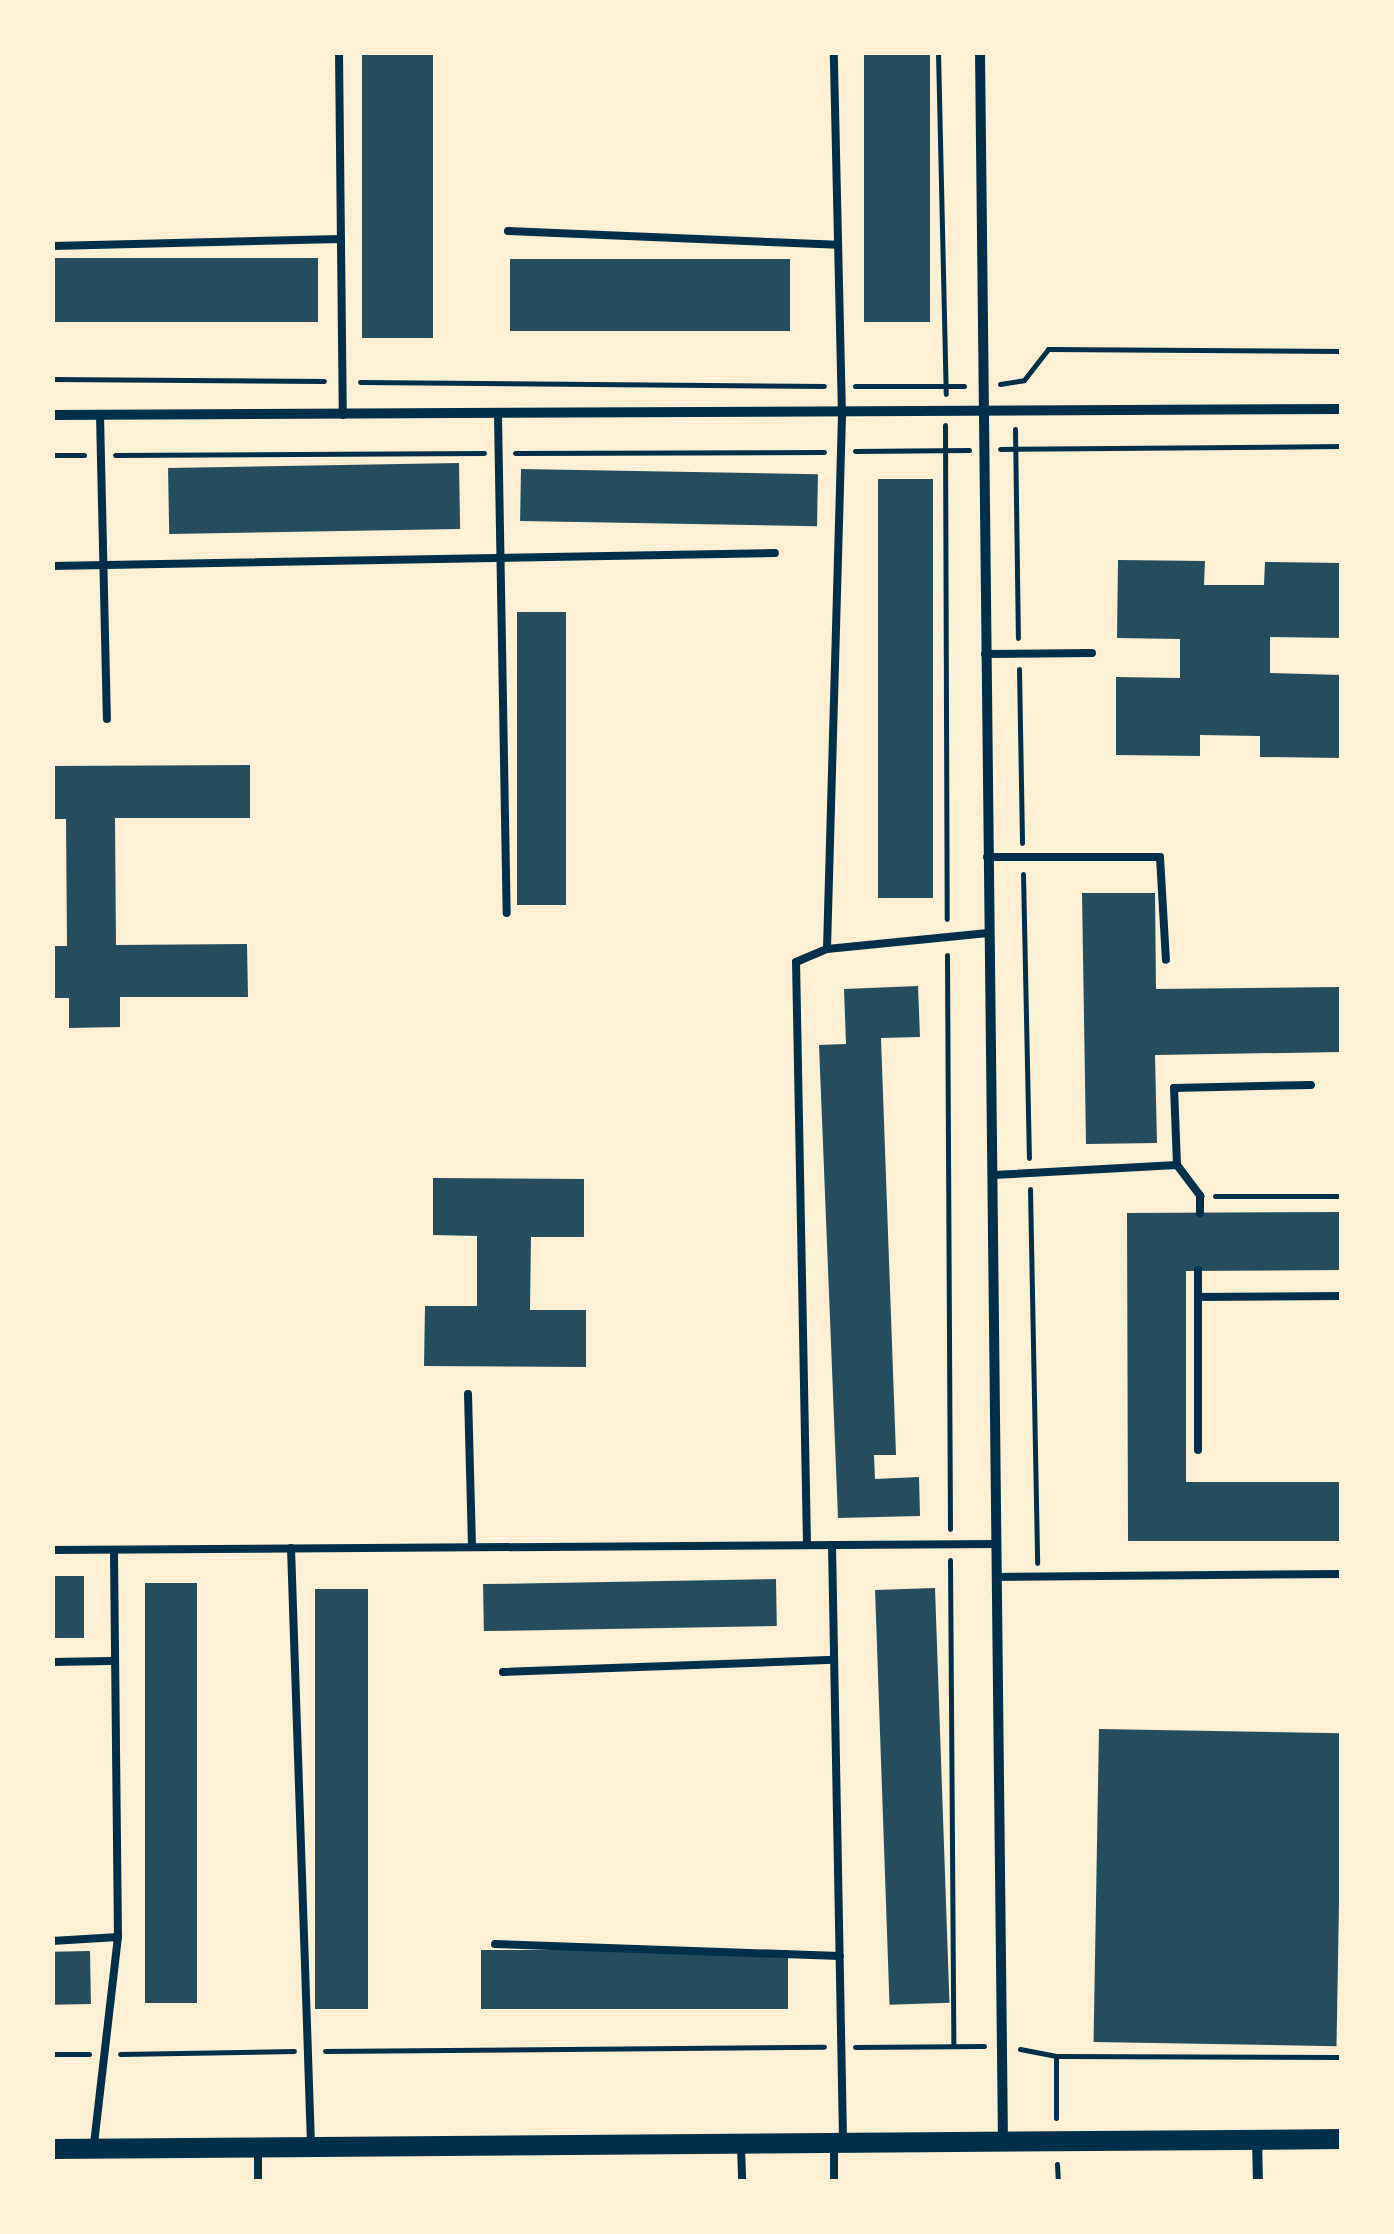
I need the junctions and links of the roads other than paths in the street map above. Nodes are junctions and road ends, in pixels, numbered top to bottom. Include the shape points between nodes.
1 (339, 52) edge
2 (834, 52) edge
3 (980, 52) edge
4 (508, 231) dead end
5 (341, 239) junction
6 (838, 245) junction
7 (52, 246) edge
8 (1342, 409) edge
9 (982, 410) junction
10 (52, 415) edge
11 (100, 415) junction
12 (342, 416) junction
13 (498, 416) junction
14 (842, 416) junction
15 (775, 553) dead end
16 (500, 560) junction
17 (52, 566) edge
18 (102, 566) junction
19 (985, 654) junction
20 (1092, 654) dead end
21 (107, 719) dead end
22 (988, 857) junction
23 (508, 913) dead end
24 (988, 933) junction
25 (828, 948) junction
26 (1166, 960) dead end
27 (1311, 1086) dead end
28 (1176, 1166) junction
29 (994, 1175) junction
30 (1200, 1213) dead end
31 (1198, 1270) dead end
32 (1342, 1296) edge
33 (1198, 1298) junction
34 (468, 1394) dead end
35 (1198, 1450) dead end
36 (808, 1544) junction
37 (996, 1544) junction
38 (832, 1545) junction
39 (290, 1548) junction
40 (472, 1548) junction
41 (52, 1550) edge
42 (114, 1550) junction
43 (1342, 1574) edge
44 (996, 1577) junction
45 (834, 1660) junction
46 (52, 1662) edge
47 (110, 1662) junction
48 (502, 1672) dead end
49 (118, 1937) junction
50 (52, 1941) edge
51 (495, 1944) dead end
52 (840, 1956) junction
53 (1257, 2139) junction
54 (1003, 2140) junction
55 (1342, 2140) edge
56 (838, 2142) junction
57 (741, 2143) junction
58 (311, 2146) junction
59 (258, 2147) junction
60 (93, 2148) junction
61 (52, 2149) edge
62 (258, 2182) edge
63 (742, 2182) edge
64 (834, 2182) edge
65 (1258, 2182) edge

1 - 5 lane
2 - 6 lane
3 - 9 street
4 - 6 lane
5 - 7 lane
5 - 12 lane
6 - 14 lane
8 - 9 street
9 - 14 street
9 - 19 street
10 - 11 street
11 - 12 street
11 - 18 lane
12 - 13 street
13 - 14 street
13 - 16 lane
14 - 25 lane
15 - 16 lane
16 - 18 lane
16 - 23 lane
17 - 18 lane
18 - 21 lane
19 - 20 lane
19 - 22 street
22 - 24 street
22 - 26 lane via 1160,857
24 - 25 lane
24 - 29 street
25 - 36 lane via 796,962
27 - 28 lane via 1174,1088
28 - 29 lane
28 - 30 lane via 1200,1196
29 - 37 street
31 - 33 lane
32 - 33 lane
33 - 35 lane
34 - 40 lane
36 - 38 lane
36 - 40 lane
37 - 38 lane
37 - 44 street
38 - 45 lane
39 - 40 lane
39 - 42 lane
39 - 58 lane
41 - 42 lane
42 - 47 lane
43 - 44 lane
44 - 54 street
45 - 48 lane
45 - 52 lane
46 - 47 lane
47 - 49 lane
49 - 50 lane
49 - 60 lane
51 - 52 lane
52 - 56 lane
53 - 54 main road
53 - 55 main road
53 - 65 street
54 - 56 main road
56 - 57 main road
56 - 64 lane
57 - 58 main road
57 - 63 lane
58 - 59 main road
59 - 60 main road
59 - 62 lane
60 - 61 main road

